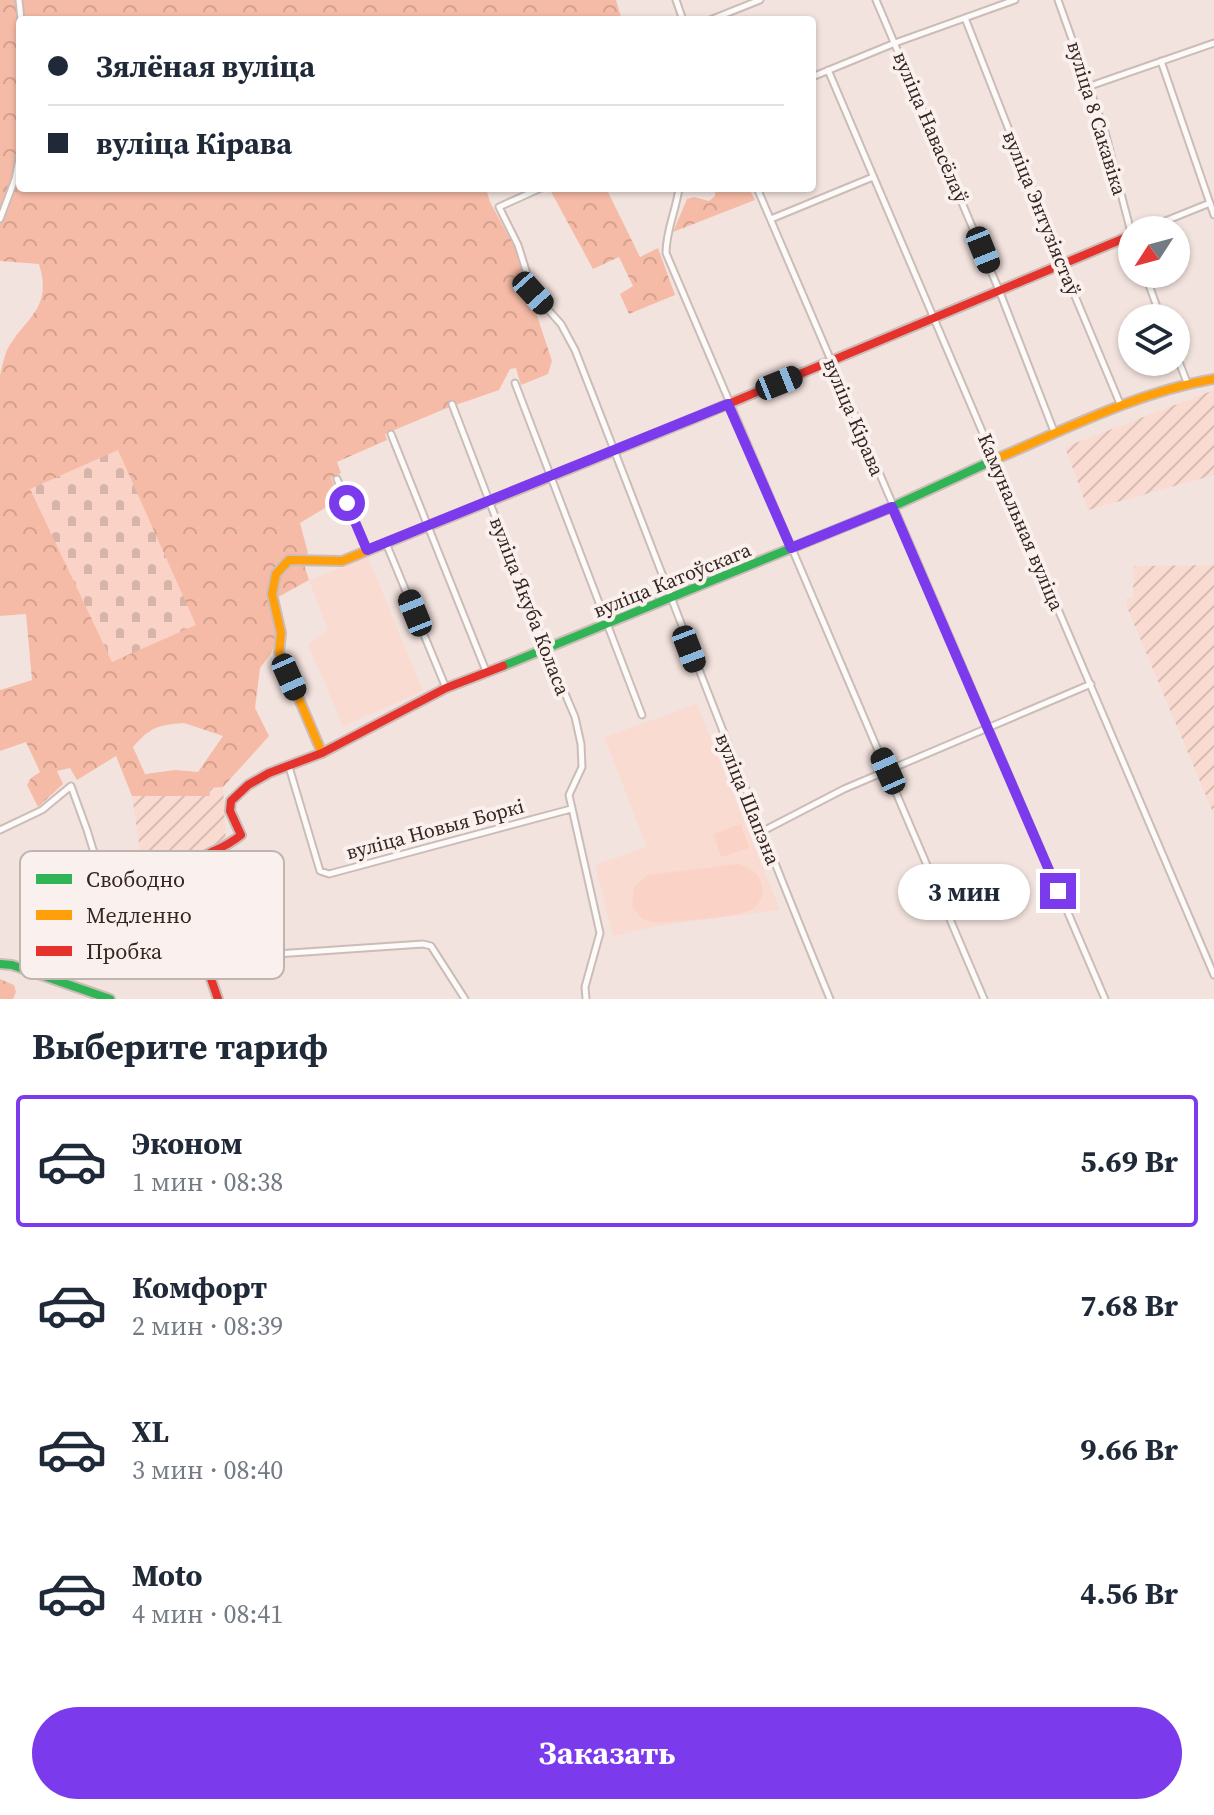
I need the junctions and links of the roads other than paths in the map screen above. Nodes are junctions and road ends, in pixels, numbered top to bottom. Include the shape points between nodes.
1 (760, 0) edge
2 (876, 0) edge
3 (1015, 0) edge
4 (1058, 0) edge
5 (720, 16) edge
6 (965, 18) junction
7 (895, 43) junction
8 (1214, 43) edge
9 (1161, 61) junction
10 (828, 70) junction
11 (816, 75) edge
12 (1090, 86) junction
13 (16, 174) edge
14 (873, 177) junction
15 (532, 192) edge
16 (678, 192) edge
17 (759, 192) edge
18 (1210, 203) junction
19 (1214, 215) edge
20 (1127, 216) edge
21 (1178, 216) edge
22 (0, 219) edge
23 (771, 219) junction
24 (1118, 241) edge
25 (1062, 265) junction
26 (999, 290) junction
27 (934, 317) junction
28 (830, 362) junction
29 (1185, 376) edge
30 (1214, 379) edge
31 (515, 383) dead end
32 (1188, 385) junction
33 (452, 404) dead end
34 (728, 404) junction
35 (1121, 406) junction
36 (391, 434) dead end
37 (1055, 434) junction
38 (614, 451) junction
39 (994, 460) junction
40 (552, 476) junction
41 (337, 479) dead end
42 (489, 501) junction
43 (892, 507) junction
44 (427, 524) junction
45 (386, 542) junction
46 (791, 548) junction
47 (367, 550) junction
48 (670, 598) junction
49 (608, 623) junction
50 (546, 649) junction
51 (486, 671) junction
52 (1091, 684) junction
53 (446, 688) junction
54 (642, 715) dead end
55 (988, 728) junction
56 (322, 753) junction
57 (289, 767) junction
58 (888, 771) junction
59 (571, 809) junction
60 (0, 830) edge
61 (761, 832) junction
62 (92, 851) edge
63 (212, 851) edge
64 (284, 954) edge
65 (0, 964) edge
66 (20, 968) edge
67 (1214, 975) edge
68 (52, 979) edge
69 (211, 979) edge
70 (110, 999) edge
71 (218, 999) edge
72 (465, 999) edge
73 (586, 999) edge
74 (830, 999) edge
75 (984, 999) edge
76 (1105, 999) edge

1 - 5 street
2 - 7 street, вуліца Навасёлаў
3 - 6 street
4 - 12 street, вуліца 8 Сакавіка
6 - 7 street
6 - 25 street, вуліца Энтузіястаў
7 - 10 street
7 - 26 street, вуліца Навасёлаў
8 - 9 street
9 - 12 street
9 - 18 street
10 - 11 street
10 - 14 street, Камунальная вуліца
12 - 20 street, вуліца 8 Сакавіка
13 - 22 street
14 - 23 street
14 - 27 street, Камунальная вуліца
15 - 38 street, вуліца Шапэна via 499,207 533,293 561,324 575,350
16 - 34 street via 666,253
17 - 23 street, вуліца Кірава
18 - 19 street
18 - 21 street
23 - 28 street, вуліца Кірава
24 - 25 street
25 - 26 street
25 - 35 street, вуліца Энтузіястаў
26 - 27 street
26 - 37 street, вуліца Навасёлаў
27 - 28 street
27 - 39 street, Камунальная вуліца
28 - 34 street
28 - 43 street, вуліца Кірава
29 - 32 street
30 - 32 street, вуліца Катоўскага
31 - 40 street
32 - 35 street, вуліца Катоўскага
33 - 42 street, вуліца Якуба Коласа
34 - 38 street
34 - 46 street
35 - 37 street, вуліца Катоўскага
36 - 44 street
37 - 39 street, вуліца Катоўскага
38 - 40 street
38 - 48 street, вуліца Шапэна
39 - 43 street, вуліца Катоўскага
39 - 52 street, Камунальная вуліца
40 - 42 street
40 - 49 street
41 - 47 street
42 - 44 street
42 - 50 street, вуліца Якуба Коласа
43 - 46 street, вуліца Катоўскага
43 - 55 street, вуліца Кірава
44 - 45 street
44 - 51 street
45 - 47 street
45 - 53 street
46 - 48 street, вуліца Катоўскага
46 - 58 street
47 - 56 street via 329,564 289,560 274,583 279,652
48 - 49 street, вуліца Катоўскага
48 - 61 street, вуліца Шапэна
49 - 50 street, вуліца Катоўскага
49 - 54 street
50 - 51 street, вуліца Катоўскага
50 - 59 street, вуліца Якуба Коласа via 581,744 582,767 571,786
51 - 53 street, вуліца Катоўскага
52 - 55 street
52 - 67 street, Камунальная вуліца
53 - 56 street, вуліца Катоўскага
55 - 58 street
55 - 76 street, вуліца Кірава
56 - 57 street, вуліца Катоўскага
57 - 59 street, вуліца Новыя Боркі via 320,871 329,874
57 - 63 street, вуліца Катоўскага via 248,785 231,801 241,835
58 - 61 street
58 - 75 street
59 - 73 street via 600,933
60 - 62 street via 42,810 71,786
61 - 74 street, вуліца Шапэна
64 - 72 street via 431,946
65 - 66 street
68 - 70 street
69 - 71 street

